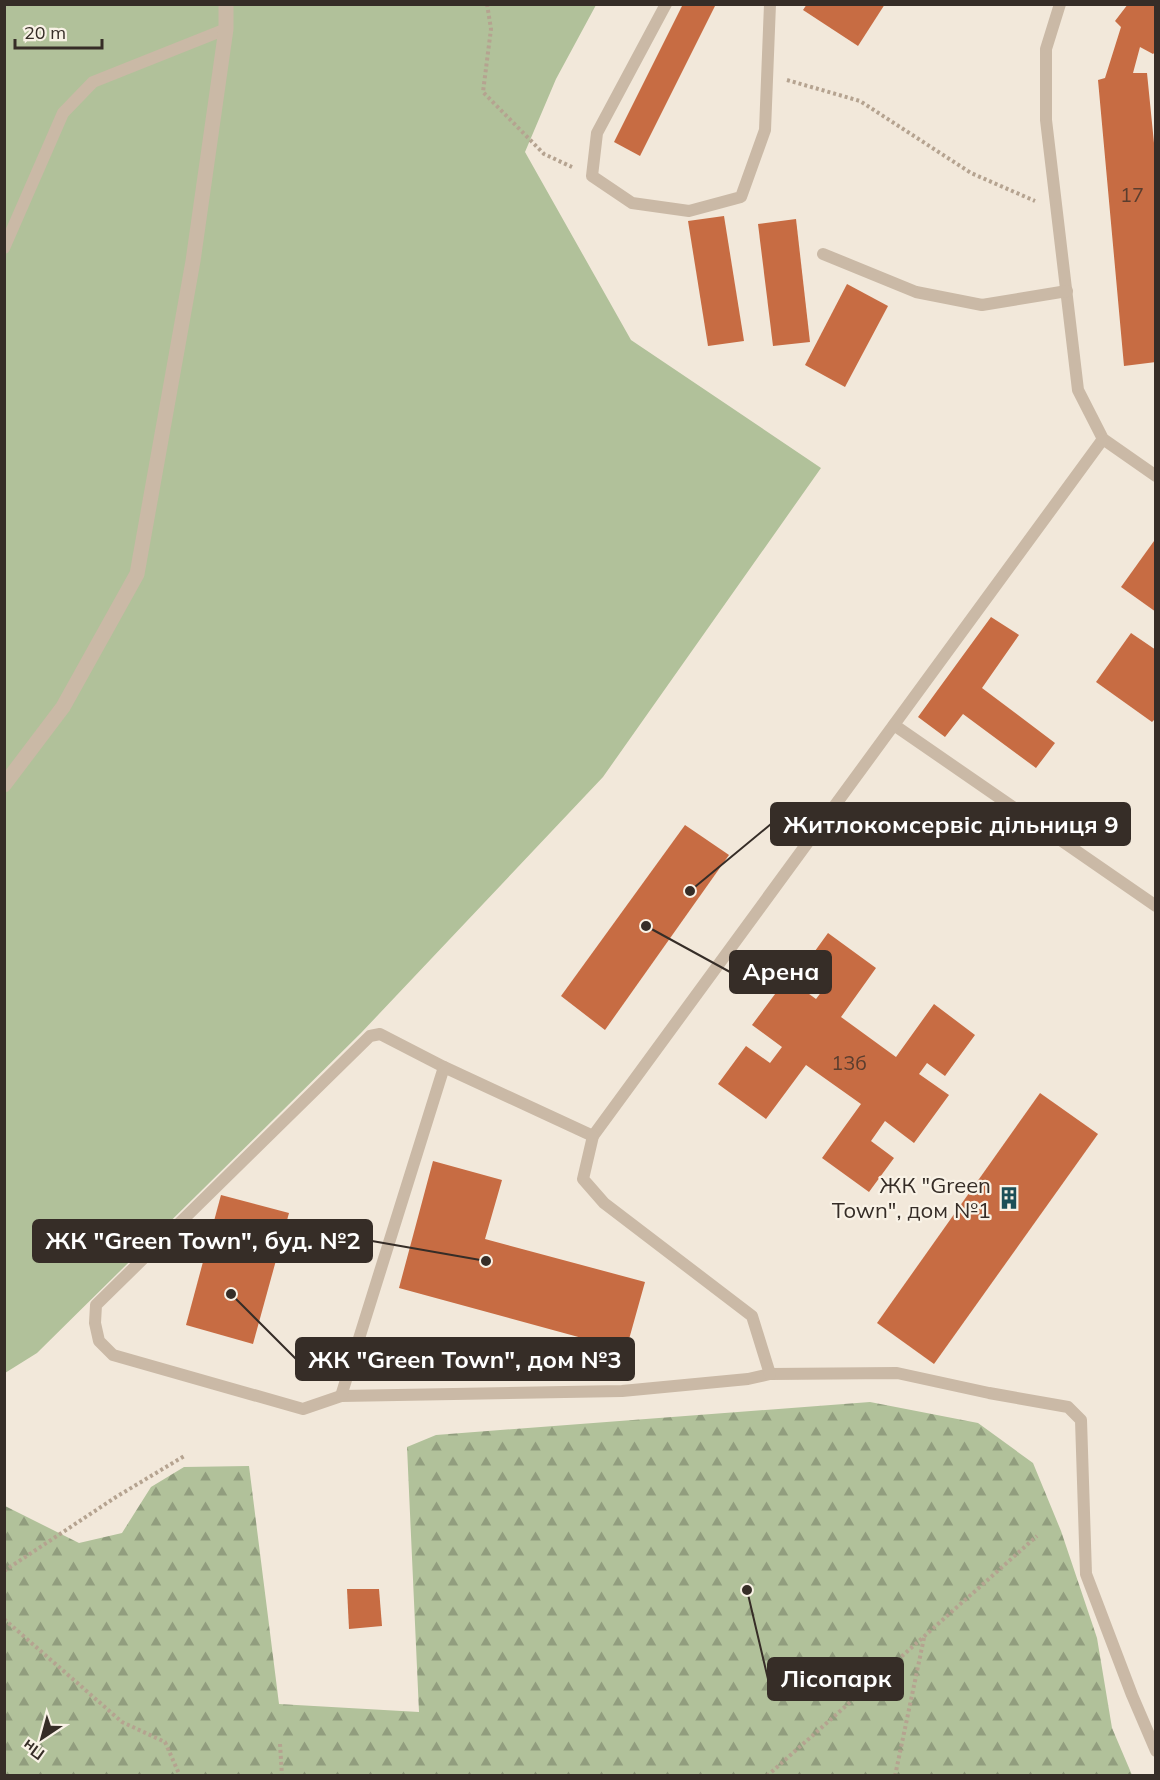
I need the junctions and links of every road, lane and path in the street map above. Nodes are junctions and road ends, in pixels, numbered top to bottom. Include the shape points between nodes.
1 (226, 4) edge
2 (487, 4) edge
3 (666, 4) edge
4 (770, 4) edge
5 (1060, 4) edge
6 (226, 29) junction
7 (767, 75) junction
8 (592, 176) junction
9 (1057, 211) junction
10 (4, 248) edge
11 (823, 254) dead end
12 (1067, 291) junction
13 (1103, 439) junction
14 (1155, 476) edge
15 (894, 725) junction
16 (4, 785) edge
17 (1155, 906) edge
18 (444, 1067) junction
19 (593, 1136) junction
20 (770, 1374) junction
21 (341, 1396) junction
22 (186, 1455) dead end
23 (1037, 1536) dead end
24 (4, 1571) edge
25 (4, 1619) edge
26 (924, 1637) junction
27 (280, 1744) dead end
28 (1155, 1751) edge
29 (180, 1776) edge
30 (282, 1776) edge
31 (767, 1776) edge
32 (895, 1776) edge

1 - 6 street
2 - 8 path via 491,29 483,92 544,154
3 - 8 lane via 597,133
4 - 7 lane
5 - 9 lane via 1046,49 1046,120
6 - 10 lane via 93,82 63,113
6 - 16 street via 193,261 137,574 63,707
7 - 8 lane via 765,130 741,197 689,211 632,203
7 - 9 path via 860,101 971,173
9 - 12 lane
11 - 12 lane via 916,292 981,305
12 - 13 lane via 1078,390
13 - 14 lane
13 - 15 lane
15 - 17 lane
15 - 19 lane
18 - 19 lane
18 - 21 lane
18 - 21 lane via 380,1034 370,1036 96,1305 99,1341 113,1355 303,1409
19 - 20 lane via 583,1179 604,1203 752,1316
20 - 21 lane via 622,1391
20 - 28 lane via 897,1373 1068,1407 1081,1420 1086,1574
22 - 24 path
23 - 26 path
25 - 29 path via 122,1722 165,1742
26 - 31 path
26 - 32 path
27 - 30 path

